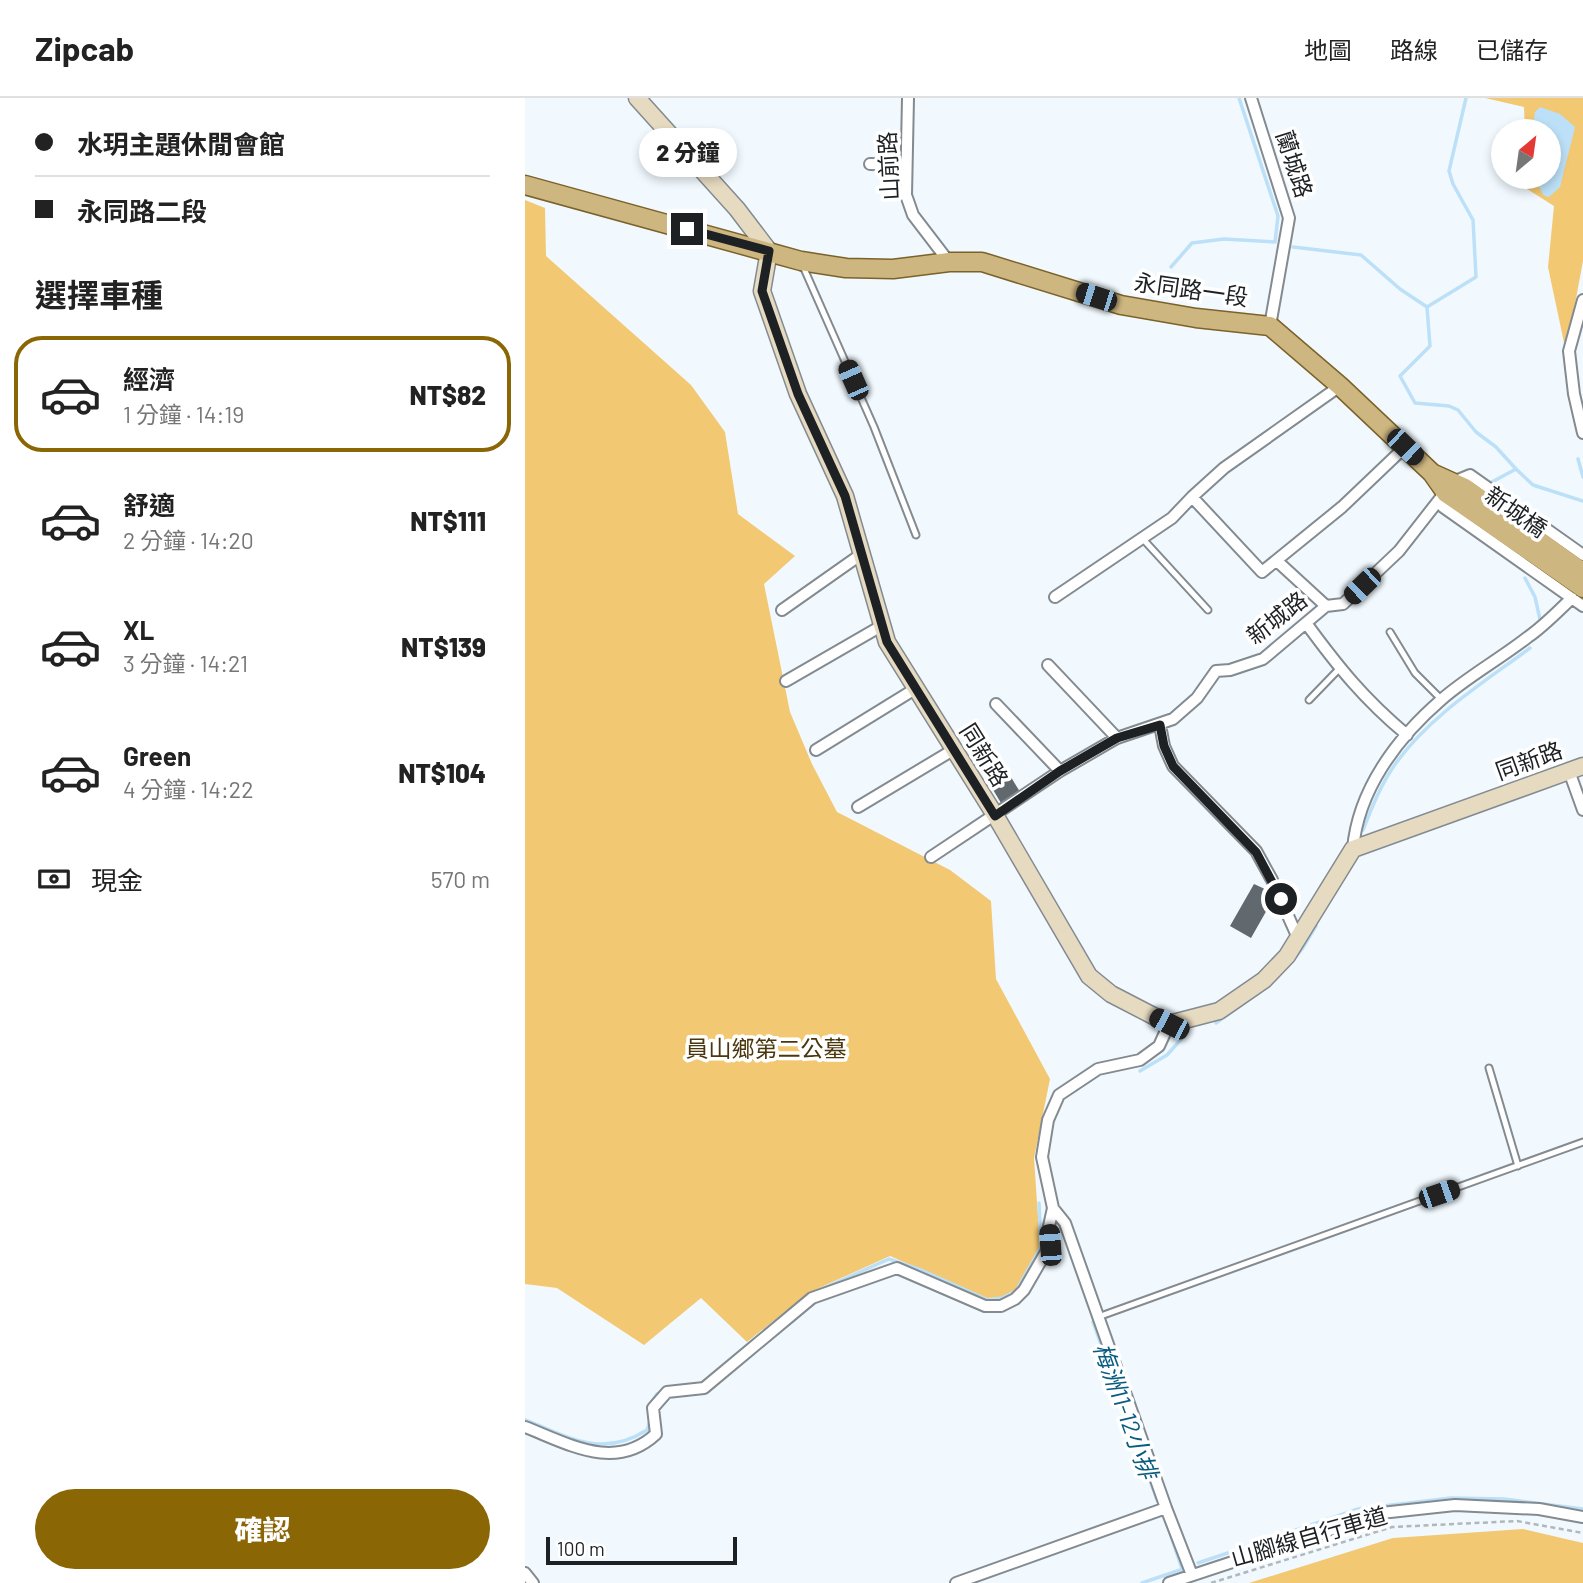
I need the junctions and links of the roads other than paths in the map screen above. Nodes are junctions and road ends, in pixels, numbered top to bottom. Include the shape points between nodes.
1 (637, 98) edge
2 (908, 98) edge
3 (1251, 98) edge
4 (870, 164) dead end
5 (906, 165) junction
6 (525, 185) edge
7 (769, 251) junction
8 (801, 261) junction
9 (949, 262) junction
10 (1583, 300) edge
11 (1270, 326) junction
12 (1340, 386) junction
13 (1583, 433) edge
14 (1405, 447) junction
15 (1455, 491) junction
16 (1192, 498) junction
17 (916, 535) dead end
18 (1142, 538) junction
19 (863, 552) junction
20 (1583, 555) edge
21 (1277, 561) junction
22 (1583, 572) edge
23 (1578, 593) edge
24 (1055, 597) dead end
25 (1326, 606) junction
26 (1583, 606) edge
27 (782, 610) dead end
28 (1208, 610) dead end
29 (1306, 623) junction
30 (883, 625) junction
31 (1390, 632) dead end
32 (1048, 665) dead end
33 (1339, 668) junction
34 (786, 681) dead end
35 (915, 689) junction
36 (1441, 699) junction
37 (1309, 700) dead end
38 (996, 704) dead end
39 (1160, 725) junction
40 (1407, 735) junction
41 (1117, 738) junction
42 (816, 750) dead end
43 (953, 750) junction
44 (1576, 769) edge
45 (1060, 771) junction
46 (858, 807) dead end
47 (1583, 810) edge
48 (995, 816) junction
49 (1353, 849) junction
50 (931, 858) dead end
51 (1298, 938) junction
52 (1169, 1024) junction
53 (1489, 1068) dead end
54 (1583, 1142) edge
55 (1518, 1166) junction
56 (1053, 1208) junction
57 (1098, 1317) junction
58 (525, 1427) edge
59 (1166, 1508) junction
60 (1583, 1517) edge
61 (525, 1573) edge
62 (1192, 1574) junction
63 (533, 1583) edge
64 (956, 1583) edge
65 (1169, 1583) edge

1 - 7 street
2 - 5 street, 山前路
3 - 11 street, 蘭城路 via 1289,218
4 - 5 street
5 - 9 street, 山前路 via 906,195 913,215
6 - 7 main road, 永同路一段
7 - 8 main road, 永同路一段
7 - 19 street, 同新路 via 762,291 798,394 845,496
8 - 9 main road, 永同路一段 via 893,269
8 - 17 lane
9 - 11 main road, 永同路一段 via 982,262 1121,305
10 - 13 street via 1569,351
11 - 12 main road, 永同路一段
12 - 14 main road, 永同路一段
12 - 16 street via 1224,468
14 - 15 main road, 永同路一段
14 - 21 street
15 - 20 street via 1470,475
15 - 22 main road, 新城橋
15 - 23 main road, 新城橋
15 - 25 street, 新城路 via 1343,604
16 - 18 street via 1173,519
16 - 21 street via 1262,572
18 - 24 street
18 - 28 lane
19 - 27 street
19 - 30 street, 同新路
21 - 25 street
23 - 26 street
23 - 36 street via 1531,635
25 - 29 street, 新城路
29 - 33 street
29 - 39 street, 新城路 via 1263,659 1216,671 1197,698
30 - 34 street
30 - 35 street, 同新路 via 887,642
31 - 36 lane via 1415,673
32 - 41 street
33 - 37 lane
33 - 40 street
35 - 42 street
35 - 43 street, 同新路
36 - 40 street
38 - 45 street
39 - 41 street, 新城路
39 - 51 street via 1173,766 1256,852
40 - 49 street via 1378,771 1355,825
41 - 45 street, 新城路
43 - 46 street
43 - 48 street, 同新路
44 - 47 street
44 - 49 street, 同新路
45 - 48 street, 新城路
48 - 50 street, 新城路
48 - 52 street, 同新路 via 1089,976 1111,995
49 - 51 street
51 - 52 street via 1264,980 1219,1011
52 - 56 street via 1159,1046 1140,1060 1098,1069 1059,1095 1048,1120 1042,1157
53 - 55 lane
54 - 55 lane
55 - 57 lane
56 - 57 street via 1065,1223
56 - 58 street via 1050,1245 1024,1290 1001,1306 985,1306 897,1268 813,1298 703,1388 667,1392 653,1408 656,1434 644,1444 617,1454 590,1452
57 - 59 street
59 - 62 street
59 - 64 street
60 - 62 street via 1539,1509 1455,1505 1381,1513
61 - 63 street
62 - 65 street

